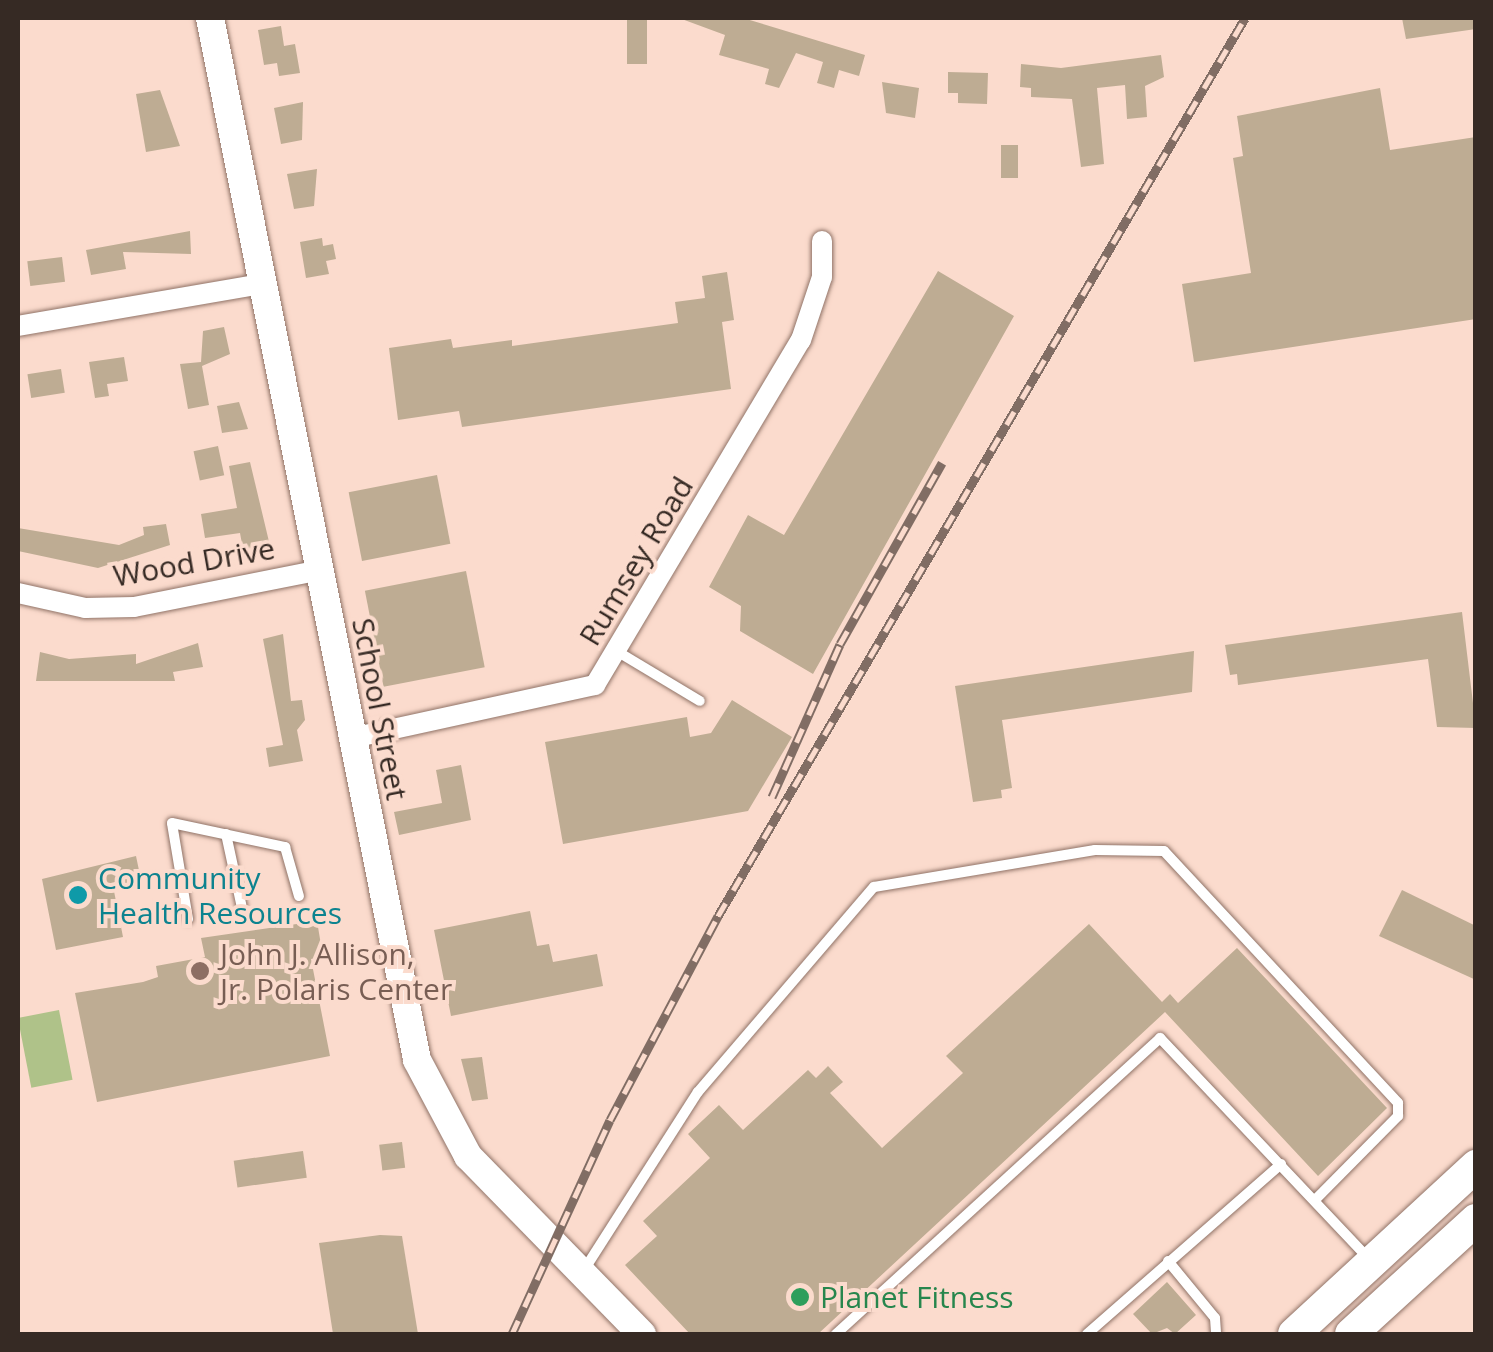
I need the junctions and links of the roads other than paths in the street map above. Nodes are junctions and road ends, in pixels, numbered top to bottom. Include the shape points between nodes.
1 (210, 18) edge
2 (822, 241) dead end
3 (262, 284) junction
4 (18, 326) edge
5 (321, 570) junction
6 (18, 594) edge
7 (620, 653) junction
8 (700, 701) dead end
9 (352, 738) junction
10 (226, 834) junction
11 (299, 896) dead end
12 (242, 908) dead end
13 (188, 919) dead end
14 (1281, 1164) junction
15 (1476, 1166) edge
16 (1315, 1200) junction
17 (1476, 1220) edge
18 (1168, 1262) junction
19 (1372, 1262) junction
20 (581, 1275) junction
21 (1399, 1291) junction
22 (642, 1334) edge
23 (836, 1334) edge
24 (1087, 1334) edge
25 (1216, 1334) edge
26 (1294, 1334) edge
27 (1352, 1334) edge

1 - 3 main road, School Street
2 - 7 street, Rumsey Road via 822,277 801,340
3 - 4 street
3 - 5 main road, School Street
5 - 6 street, Wood Drive via 134,606 85,608
5 - 9 main road, School Street
7 - 8 lane
7 - 9 street, Rumsey Road via 595,685
9 - 20 main road, School Street via 426,1084 468,1156
10 - 11 lane via 285,847
10 - 12 lane
10 - 13 lane via 172,823
14 - 16 lane
14 - 18 lane
14 - 23 lane via 1160,1038
15 - 19 highway
16 - 19 lane
16 - 20 lane via 1398,1116 1398,1103 1164,851 1095,850 874,888 698,1092
17 - 21 highway
18 - 24 lane
18 - 25 lane via 1216,1318
19 - 21 highway
19 - 26 highway
20 - 22 main road, School Street
21 - 27 highway

